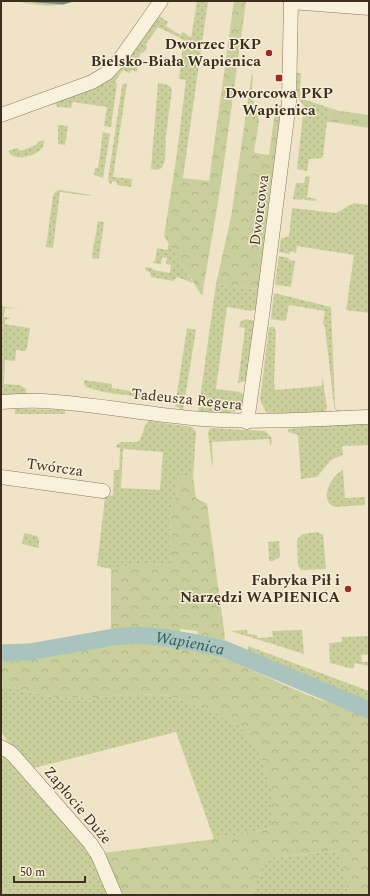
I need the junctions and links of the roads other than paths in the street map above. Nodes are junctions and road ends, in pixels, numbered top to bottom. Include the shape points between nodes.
1 (161, 1) edge
2 (291, 1) edge
3 (369, 8) edge
4 (1, 115) edge
5 (1, 402) edge
6 (369, 416) edge
7 (247, 422) junction
8 (1, 477) edge
9 (103, 491) dead end
10 (1, 747) edge
11 (115, 895) edge

1 - 4 street via 120,59 106,73 92,82
2 - 3 street
2 - 7 street, Dworcowa via 289,102
5 - 7 street, Tadeusza Regera via 60,402
6 - 7 street, Tadeusza Regera
8 - 9 street, Twórcza
10 - 11 street, Zapłocie Duże via 15,757 90,843 98,855

